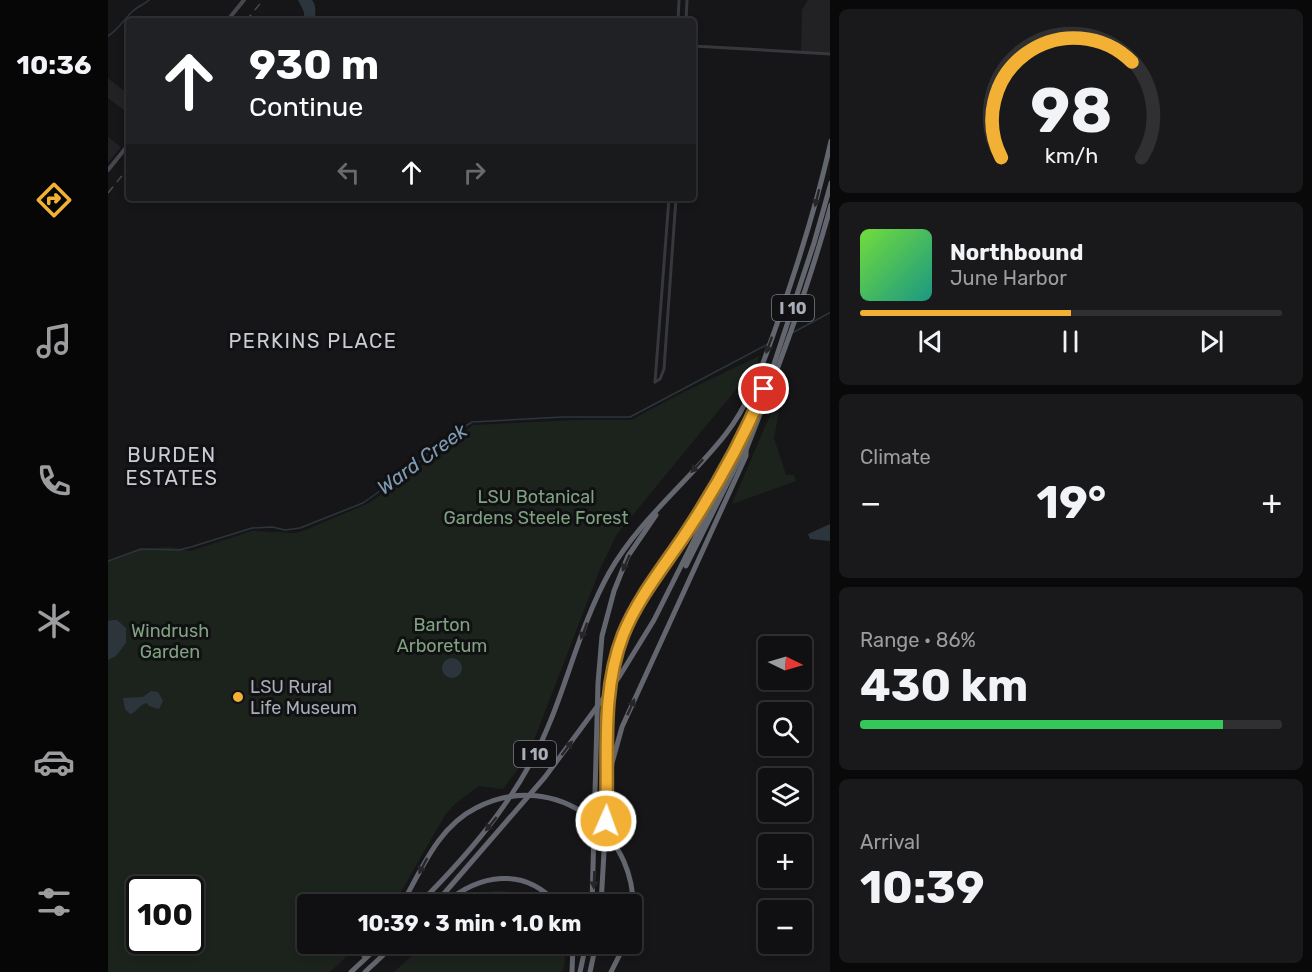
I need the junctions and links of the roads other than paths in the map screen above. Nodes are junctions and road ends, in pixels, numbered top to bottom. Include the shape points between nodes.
1 (244, 0) edge
2 (679, 0) edge
3 (687, 0) edge
4 (229, 18) edge
5 (678, 18) edge
6 (686, 18) edge
7 (696, 46) edge
8 (830, 54) edge
9 (830, 145) edge
10 (126, 148) edge
11 (108, 170) edge
12 (830, 187) edge
13 (669, 201) edge
14 (676, 201) edge
15 (830, 208) edge
16 (668, 212) junction
17 (675, 213) junction
18 (658, 362) junction
19 (664, 362) junction
20 (750, 422) junction
21 (746, 450) junction
22 (669, 496) junction
23 (669, 592) junction
24 (607, 804) junction
25 (407, 894) edge
26 (429, 894) edge
27 (444, 894) edge
28 (457, 894) edge
29 (546, 894) edge
30 (592, 894) edge
31 (602, 894) edge
32 (632, 894) edge
33 (367, 954) edge
34 (370, 954) edge
35 (385, 954) edge
36 (386, 954) edge
37 (573, 954) edge
38 (584, 954) edge
39 (594, 954) edge
40 (620, 954) edge
41 (380, 958) junction
42 (358, 965) junction
43 (351, 972) edge
44 (365, 972) edge
45 (572, 972) edge
46 (580, 972) edge
47 (590, 972) edge
48 (611, 972) edge

1 - 4 main road
2 - 5 street
3 - 6 street
7 - 8 street
9 -> 22 highway, I 10 via 813,214 753,389 725,435
10 - 11 main road
12 - 20 highway, I 10 via 771,373
13 - 16 street
14 - 17 street
15 - 21 highway via 784,354
16 - 17 street
16 - 18 street
17 - 19 street
18 - 19 street
18 - 19 street via 655,382 662,374
20 - 23 highway, I 10
20 - 24 highway via 717,485 642,597 623,635 608,705
21 - 23 highway via 679,580
24 -> 21 highway via 622,727
22 -> 26 highway, I 10 via 623,548 607,577 552,719 516,791
22 -> 30 highway via 628,556 602,636
27 -> 23 highway, I 10 via 516,813 579,732 619,677
24 - 31 highway
32 -> 25 highway via 626,863 593,819 574,807 527,795 475,808 449,828 432,848
28 - 29 highway via 468,886 499,879 530,884
33 - 42 highway
34 - 42 highway
35 - 41 highway
36 - 41 highway
37 - 45 highway
38 - 46 highway
39 - 47 highway
40 - 48 highway
41 - 44 highway
42 - 43 highway

